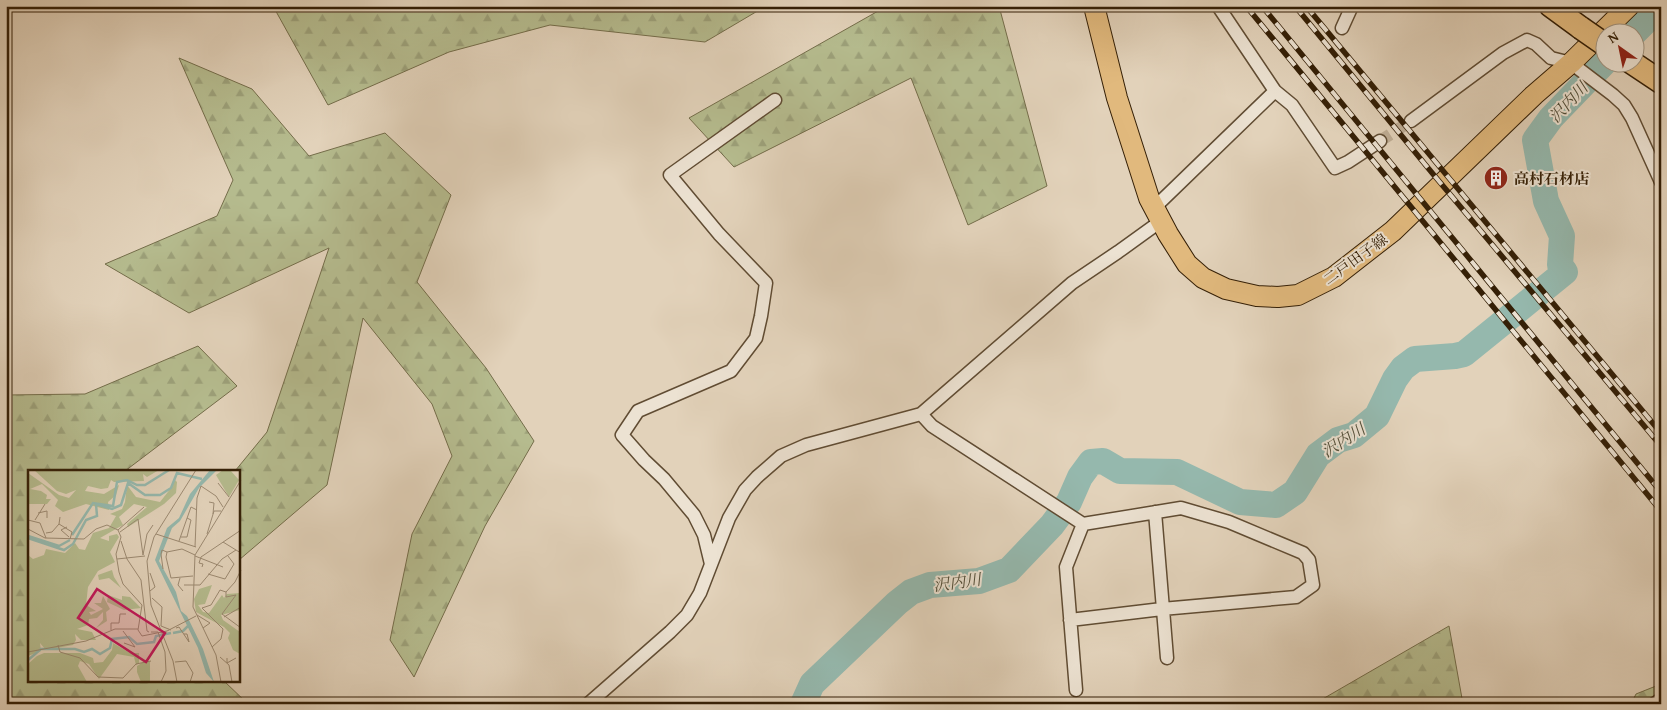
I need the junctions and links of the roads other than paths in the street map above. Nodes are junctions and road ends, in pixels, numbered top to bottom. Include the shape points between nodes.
1 (1094, 6) edge
2 (1218, 6) edge
3 (1352, 6) edge
4 (1551, 6) edge
5 (1629, 6) edge
6 (1342, 28) dead end
7 (1594, 37) edge
8 (1571, 64) junction
9 (1644, 71) edge
10 (1661, 82) edge
11 (1275, 91) junction
12 (775, 100) dead end
13 (1412, 121) tunnel mouth
14 (1380, 141) tunnel mouth
15 (1661, 182) edge
16 (1158, 214) junction
17 (921, 414) junction
18 (1155, 512) junction
19 (1082, 524) junction
20 (711, 564) junction
21 (1162, 609) junction
22 (1070, 620) junction
23 (1167, 658) dead end
24 (1076, 690) dead end
25 (1661, 698) edge
26 (588, 704) edge
27 (1654, 704) edge

1 - 16 main road, 二戸田子線 via 1117,98
2 - 11 street
3 - 6 street
4 - 7 highway, bridge
5 - 8 main road, 二戸田子線
8 - 13 street via 1551,58 1527,40 1503,53
8 - 15 street via 1624,105
8 - 16 main road, 二戸田子線 via 1534,95 1393,232 1334,277 1298,296 1257,296 1226,289 1203,278 1187,264
9 - 10 highway
11 - 14 street via 1292,106 1335,168
11 - 16 street
12 - 20 street via 670,175 766,283 756,338 731,372 638,412 622,435 694,515 704,535
16 - 17 street via 1118,252 1072,283
17 - 19 street via 932,426
17 - 20 street via 806,445 781,456 746,490 729,518
18 - 19 street
18 - 21 street
18 - 21 street via 1181,508 1229,522 1302,553 1309,560 1313,585 1296,597
19 - 22 street via 1066,567
20 - 26 street via 700,594 687,615
21 - 22 street
21 - 23 street
22 - 24 street
25 - 27 street

